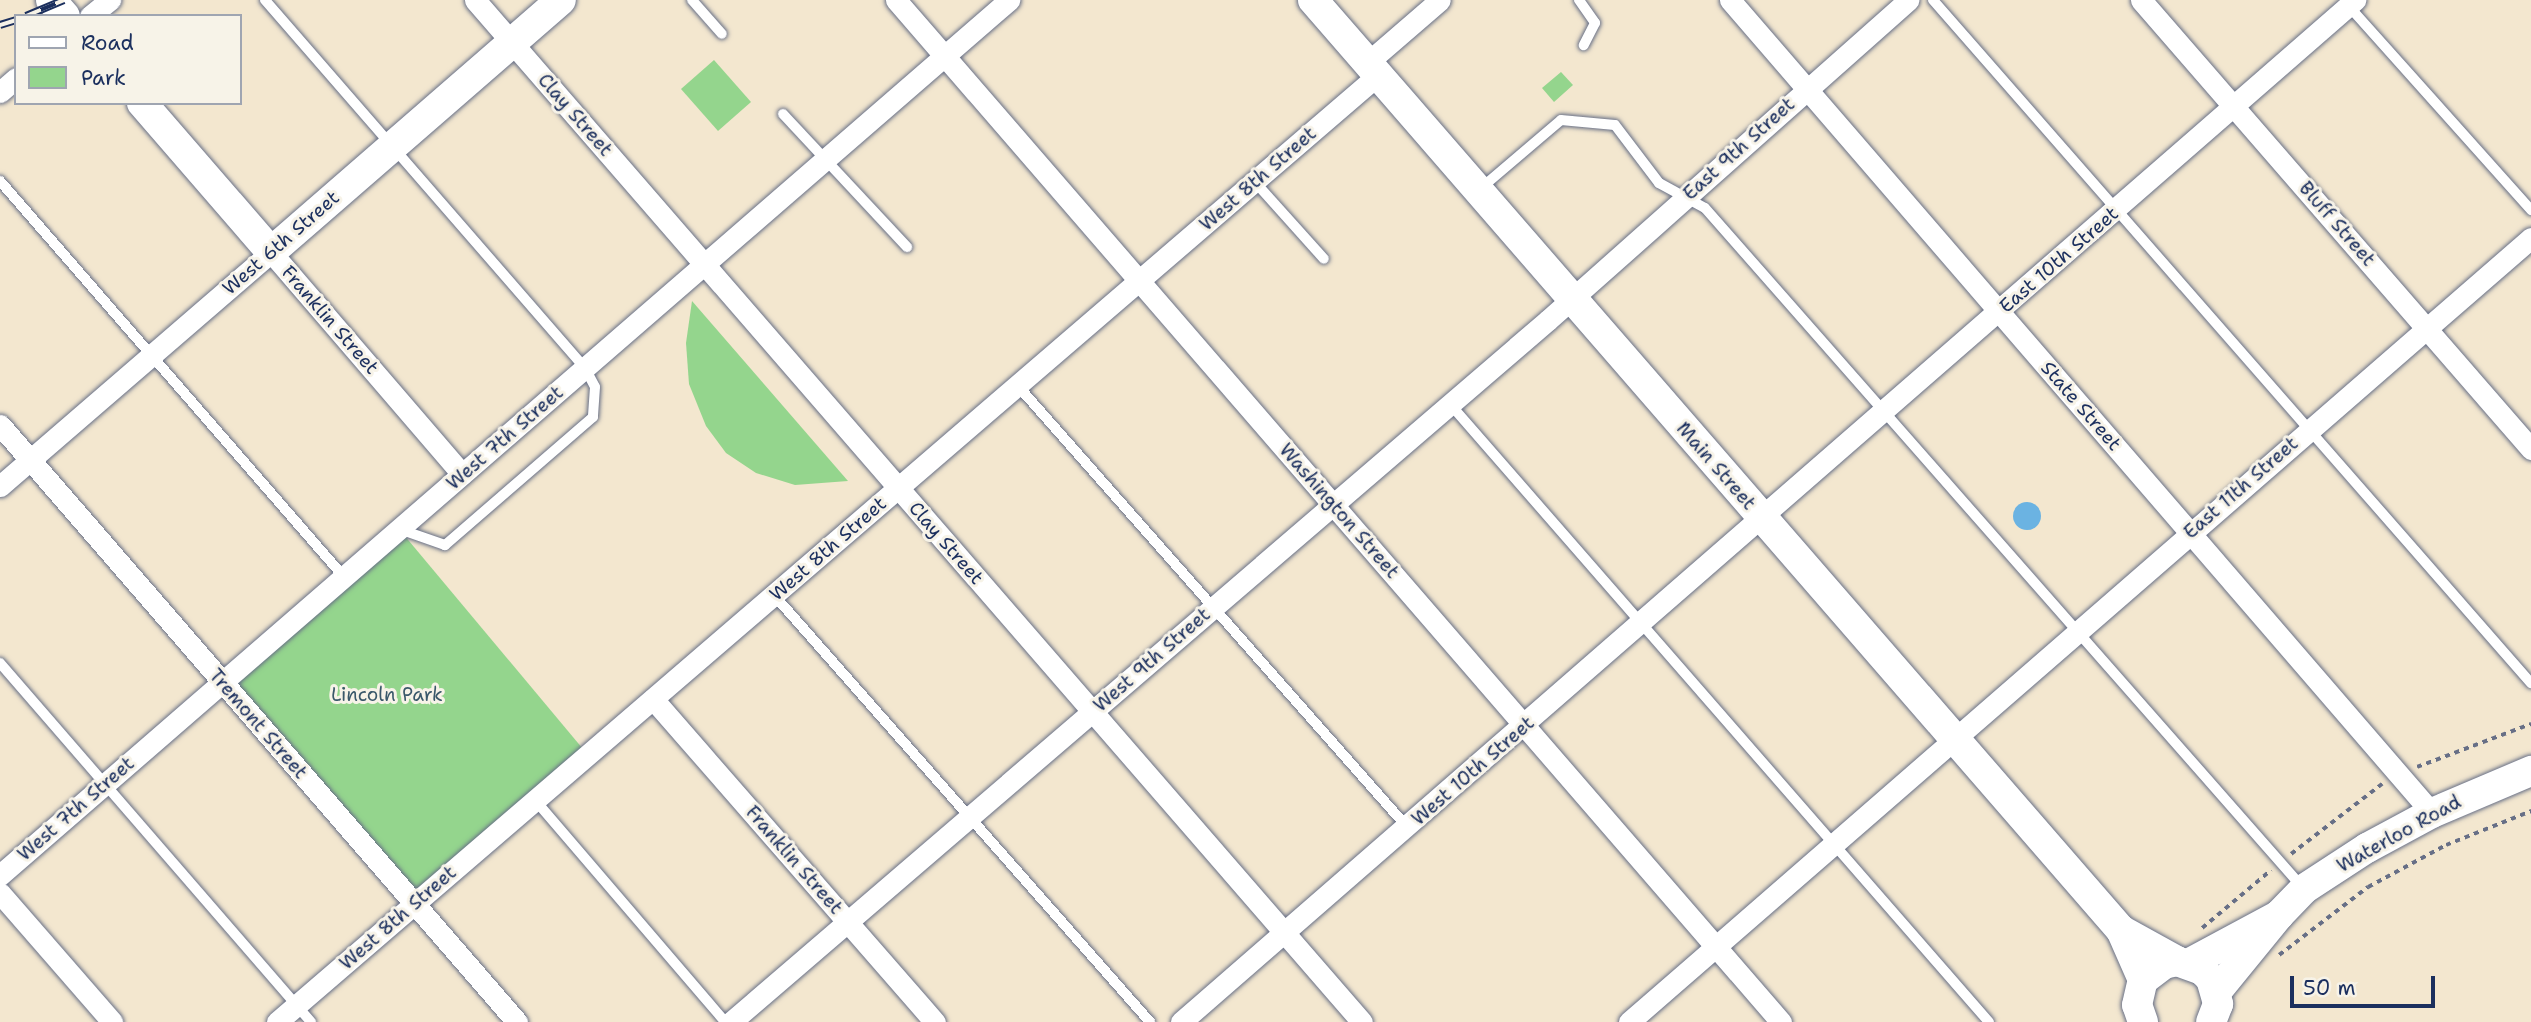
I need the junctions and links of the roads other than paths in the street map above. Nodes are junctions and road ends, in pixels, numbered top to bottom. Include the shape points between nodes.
1 (51, 0) edge
2 (107, 0) edge
3 (265, 0) edge
4 (475, 0) edge
5 (561, 0) edge
6 (692, 0) edge
7 (896, 0) edge
8 (1009, 0) edge
9 (1313, 0) edge
10 (1440, 0) edge
11 (1579, 0) edge
12 (1730, 0) edge
13 (1908, 0) edge
14 (1933, 0) edge
15 (2141, 0) edge
16 (2349, 2) edge
17 (63, 14) edge
18 (91, 14) edge
19 (722, 34) dead end
20 (512, 42) junction
21 (1584, 45) dead end
22 (944, 56) junction
23 (1373, 69) junction
24 (14, 80) edge
25 (1806, 88) junction
26 (0, 92) edge
27 (144, 105) edge
28 (2234, 106) junction
29 (783, 114) dead end
30 (391, 148) junction
31 (822, 160) junction
32 (0, 181) edge
33 (1255, 182) junction
34 (1478, 191) junction
35 (1686, 197) junction
36 (2119, 207) junction
37 (2531, 210) edge
38 (2531, 238) edge
39 (907, 247) dead end
40 (271, 252) junction
41 (1324, 259) dead end
42 (705, 265) junction
43 (1139, 281) junction
44 (1572, 299) junction
45 (1999, 312) junction
46 (2428, 327) junction
47 (152, 356) junction
48 (585, 368) junction
49 (1017, 386) junction
50 (1450, 404) junction
51 (1884, 413) junction
52 (0, 425) edge
53 (2309, 429) junction
54 (2531, 449) edge
55 (30, 459) junction
56 (462, 474) junction
57 (0, 486) edge
58 (898, 488) junction
59 (1333, 505) junction
60 (1763, 519) junction
61 (399, 529) junction
62 (2190, 533) junction
63 (344, 577) junction
64 (774, 595) junction
65 (1214, 606) junction
66 (1643, 624) junction
67 (2074, 632) junction
68 (0, 663) edge
69 (222, 683) junction
70 (2531, 683) edge
71 (653, 699) junction
72 (1092, 711) junction
73 (1525, 726) junction
74 (1952, 738) junction
75 (2531, 771) edge
76 (105, 784) junction
77 (536, 800) junction
78 (2432, 813) junction
79 (968, 818) junction
80 (1407, 828) junction
81 (1833, 843) junction
82 (0, 875) edge
83 (2304, 889) junction
84 (0, 892) edge
85 (414, 904) junction
86 (2279, 915) junction
87 (848, 922) junction
88 (2121, 930) junction
89 (1285, 933) junction
90 (1716, 946) junction
91 (2184, 962) junction
92 (296, 1006) junction
93 (2137, 1007) edge
94 (2216, 1010) edge
95 (112, 1022) edge
96 (277, 1022) edge
97 (310, 1022) edge
98 (517, 1022) edge
99 (725, 1022) edge
100 (731, 1022) edge
101 (935, 1022) edge
102 (1150, 1022) edge
103 (1181, 1022) edge
104 (1362, 1022) edge
105 (1629, 1022) edge
106 (1782, 1022) edge
107 (1989, 1022) edge

1 - 17 main road
2 - 18 street
3 - 30 lane
4 - 20 street, Clay Street
5 - 20 main road, West 6th Street
6 - 19 lane
7 - 22 street, Washington Street
8 - 22 street, West 7th Street
9 - 23 main road, Main Street
10 - 23 street, West 8th Street
11 - 21 lane via 1595,23
12 - 25 street, State Street
13 - 25 street, East 9th Street
14 - 36 lane
15 - 28 street, Bluff Street
16 - 28 street, East 10th Street
16 - 37 lane
20 - 30 main road, West 6th Street
20 - 42 street, Clay Street
22 - 31 street, West 7th Street
22 - 43 street, Washington Street
23 - 33 street, West 8th Street
23 - 34 main road, Main Street
24 - 26 street
25 - 35 street, East 9th Street
25 - 45 street, State Street
27 - 40 main road, Franklin Street
28 - 36 street, East 10th Street
28 - 46 street, Bluff Street
29 - 31 lane
30 - 40 main road, West 6th Street
30 - 48 lane
31 - 39 lane
31 - 42 street, West 7th Street
32 - 47 lane
33 - 41 lane
33 - 43 street, West 8th Street
34 - 35 lane via 1561,120 1615,125 1659,183
34 - 44 main road, Main Street
35 - 44 street, East 9th Street
35 - 51 lane via 1704,208
36 - 45 street, East 10th Street
36 - 53 lane
38 - 46 street, East 11th Street
40 - 47 street, West 6th Street
40 - 56 street, Franklin Street
42 - 48 street, West 7th Street
42 - 58 street, Clay Street
43 - 49 street, West 8th Street
43 - 59 street, Washington Street
44 - 50 street, West 9th Street
44 - 60 main road, Main Street
45 - 51 street, East 10th Street
45 - 62 street, State Street
46 - 53 street, East 11th Street
46 - 54 street, Bluff Street
47 - 55 street, West 6th Street
47 - 63 lane
48 - 56 street, West 7th Street
48 - 61 lane via 595,387 593,417 515,487 445,545
49 - 58 street, West 8th Street
49 - 65 lane
50 - 59 street, West 9th Street
50 - 66 lane
51 - 60 street, East 10th Street
51 - 67 lane
52 - 55 street, Tremont Street
53 - 62 street, East 11th Street
53 - 70 lane
55 - 57 street, West 6th Street
55 - 69 street, Tremont Street
56 - 61 street, West 7th Street
58 - 64 street, West 8th Street
58 - 72 street, Clay Street
59 - 65 street, West 9th Street
59 - 73 street, Washington Street
60 - 66 street, West 10th Street
60 - 74 main road, Main Street
61 - 63 street, West 7th Street
62 - 67 street, East 11th Street
62 - 78 street, State Street
63 - 69 street, West 7th Street
64 - 71 street, West 8th Street
64 - 79 lane
65 - 72 street, West 9th Street
65 - 80 lane
66 - 73 street, West 10th Street
66 - 81 lane
67 - 74 street, East 11th Street
67 - 83 lane
68 - 76 lane
69 - 76 street, West 7th Street
69 - 85 street, Tremont Street
71 - 77 street, West 8th Street
71 - 87 street, Franklin Street
72 - 79 street, West 9th Street
72 - 89 street, Clay Street
73 - 80 street, West 10th Street
73 - 90 street, Washington Street
74 - 81 street, East 11th Street
74 - 88 main road, Main Street
75 - 78 main road, Waterloo Road
76 - 82 street, West 7th Street
76 - 92 lane
77 - 85 street, West 8th Street
77 - 99 lane
78 - 83 main road, Waterloo Road
79 - 87 street, West 9th Street
79 - 102 lane
80 - 89 street, West 10th Street
81 - 90 street, East 11th Street
81 - 107 lane
83 - 86 main road, Waterloo Road
84 - 95 street
85 - 92 street, West 8th Street
85 - 98 street, Tremont Street
86 - 91 main road, Waterloo Road
86 - 94 main road, Waterloo Road
87 - 100 street, West 9th Street
87 - 101 street, Franklin Street
88 - 91 main road, Main Street
88 - 93 main road, Main Street
89 - 103 street, West 10th Street
89 - 104 street, Clay Street
90 - 105 street, East 11th Street
90 - 106 street, Washington Street
91 - 93 main road, Waterloo Road via 2164,964
91 - 94 main road, Main Street via 2211,979
92 - 96 street, West 8th Street
92 - 97 lane

